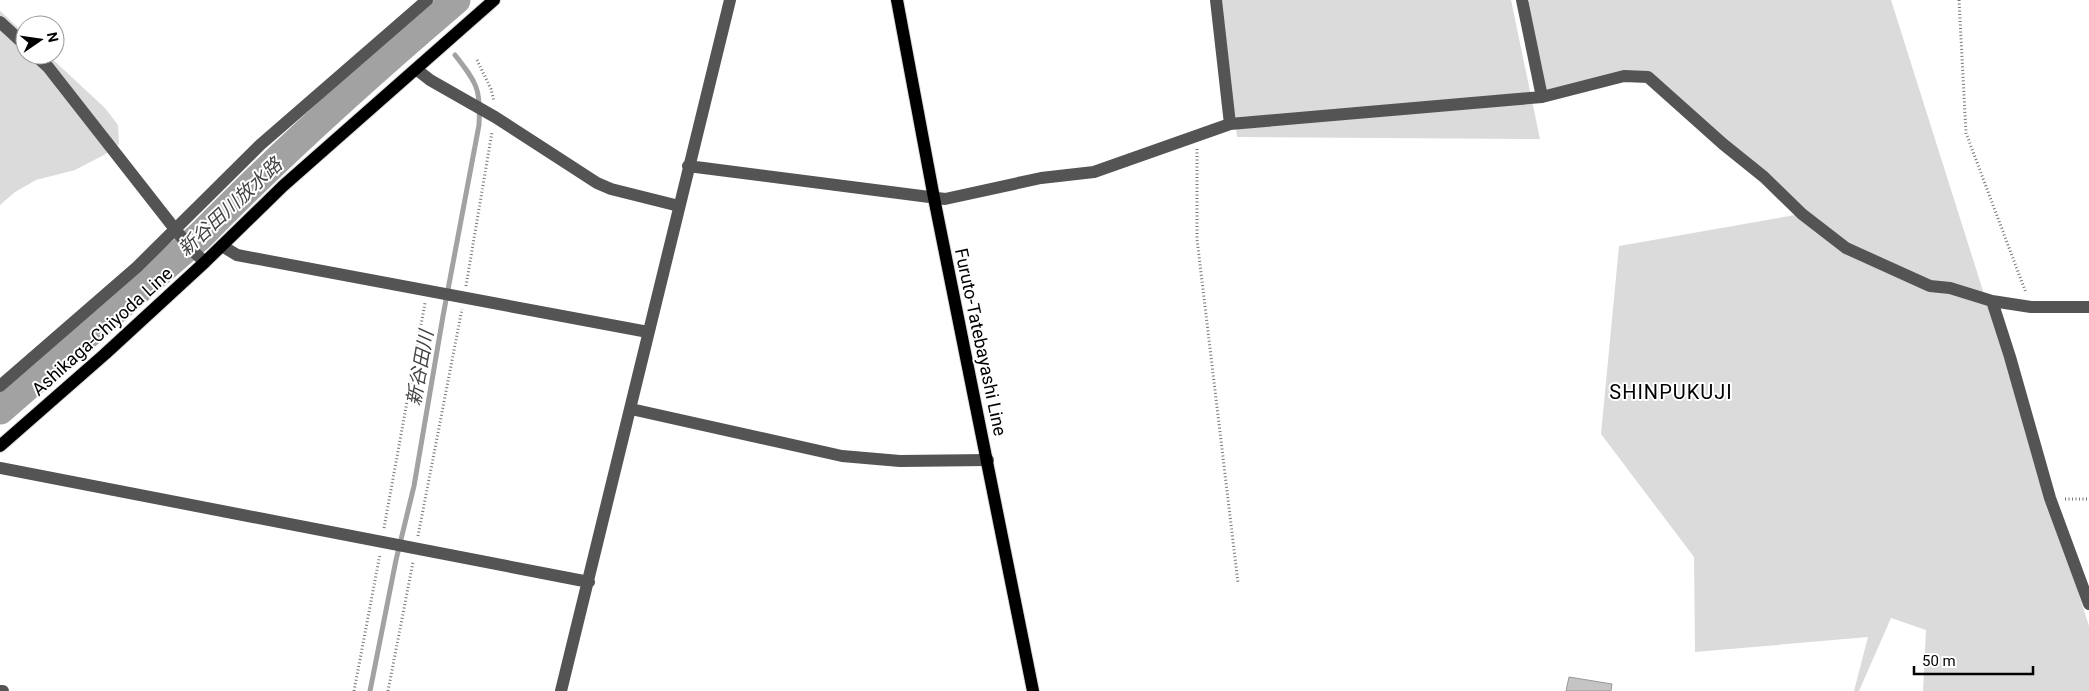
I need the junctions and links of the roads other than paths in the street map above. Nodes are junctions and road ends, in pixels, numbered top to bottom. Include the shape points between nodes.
1 (427, 0) edge
2 (494, 0) edge
3 (730, 0) edge
4 (897, 0) edge
5 (1216, 0) edge
6 (1522, 0) edge
7 (0, 22) edge
8 (15, 36) edge
9 (46, 65) edge
10 (416, 69) junction
11 (1542, 97) junction
12 (1230, 124) junction
13 (688, 166) junction
14 (934, 198) junction
15 (679, 206) junction
16 (176, 231) junction
17 (222, 246) junction
18 (206, 262) junction
19 (1992, 301) junction
20 (2089, 307) edge
21 (648, 332) junction
22 (0, 386) edge
23 (631, 409) junction
24 (0, 446) edge
25 (988, 460) junction
26 (0, 468) edge
27 (589, 582) junction
28 (2089, 604) edge
29 (561, 691) edge
30 (1033, 691) edge

1 - 16 street via 260,145
2 - 10 main road, Ashikaga-Chiyoda Line
3 - 13 street
4 - 14 main road, Furuto-Tatebayashi Line
5 - 12 street
6 - 11 street
7 - 8 street
9 - 16 street
10 - 15 street via 597,183
10 - 17 main road, Ashikaga-Chiyoda Line via 283,186
11 - 12 street
11 - 19 street via 1624,76 1648,77 1802,214 1846,248 1930,286 1950,288
12 - 14 street via 1094,172 1041,178 945,199
13 - 14 street
13 - 15 street
14 - 25 main road, Furuto-Tatebayashi Line
15 - 21 street
16 - 18 street
16 - 22 street
17 - 18 main road, Ashikaga-Chiyoda Line
17 - 21 street via 237,255
18 - 24 main road, Ashikaga-Chiyoda Line
19 - 20 street via 2031,307
19 - 28 street via 2050,498
21 - 23 street
23 - 25 street via 842,456 900,461
23 - 27 street
25 - 30 main road, Furuto-Tatebayashi Line
26 - 27 street
27 - 29 street

